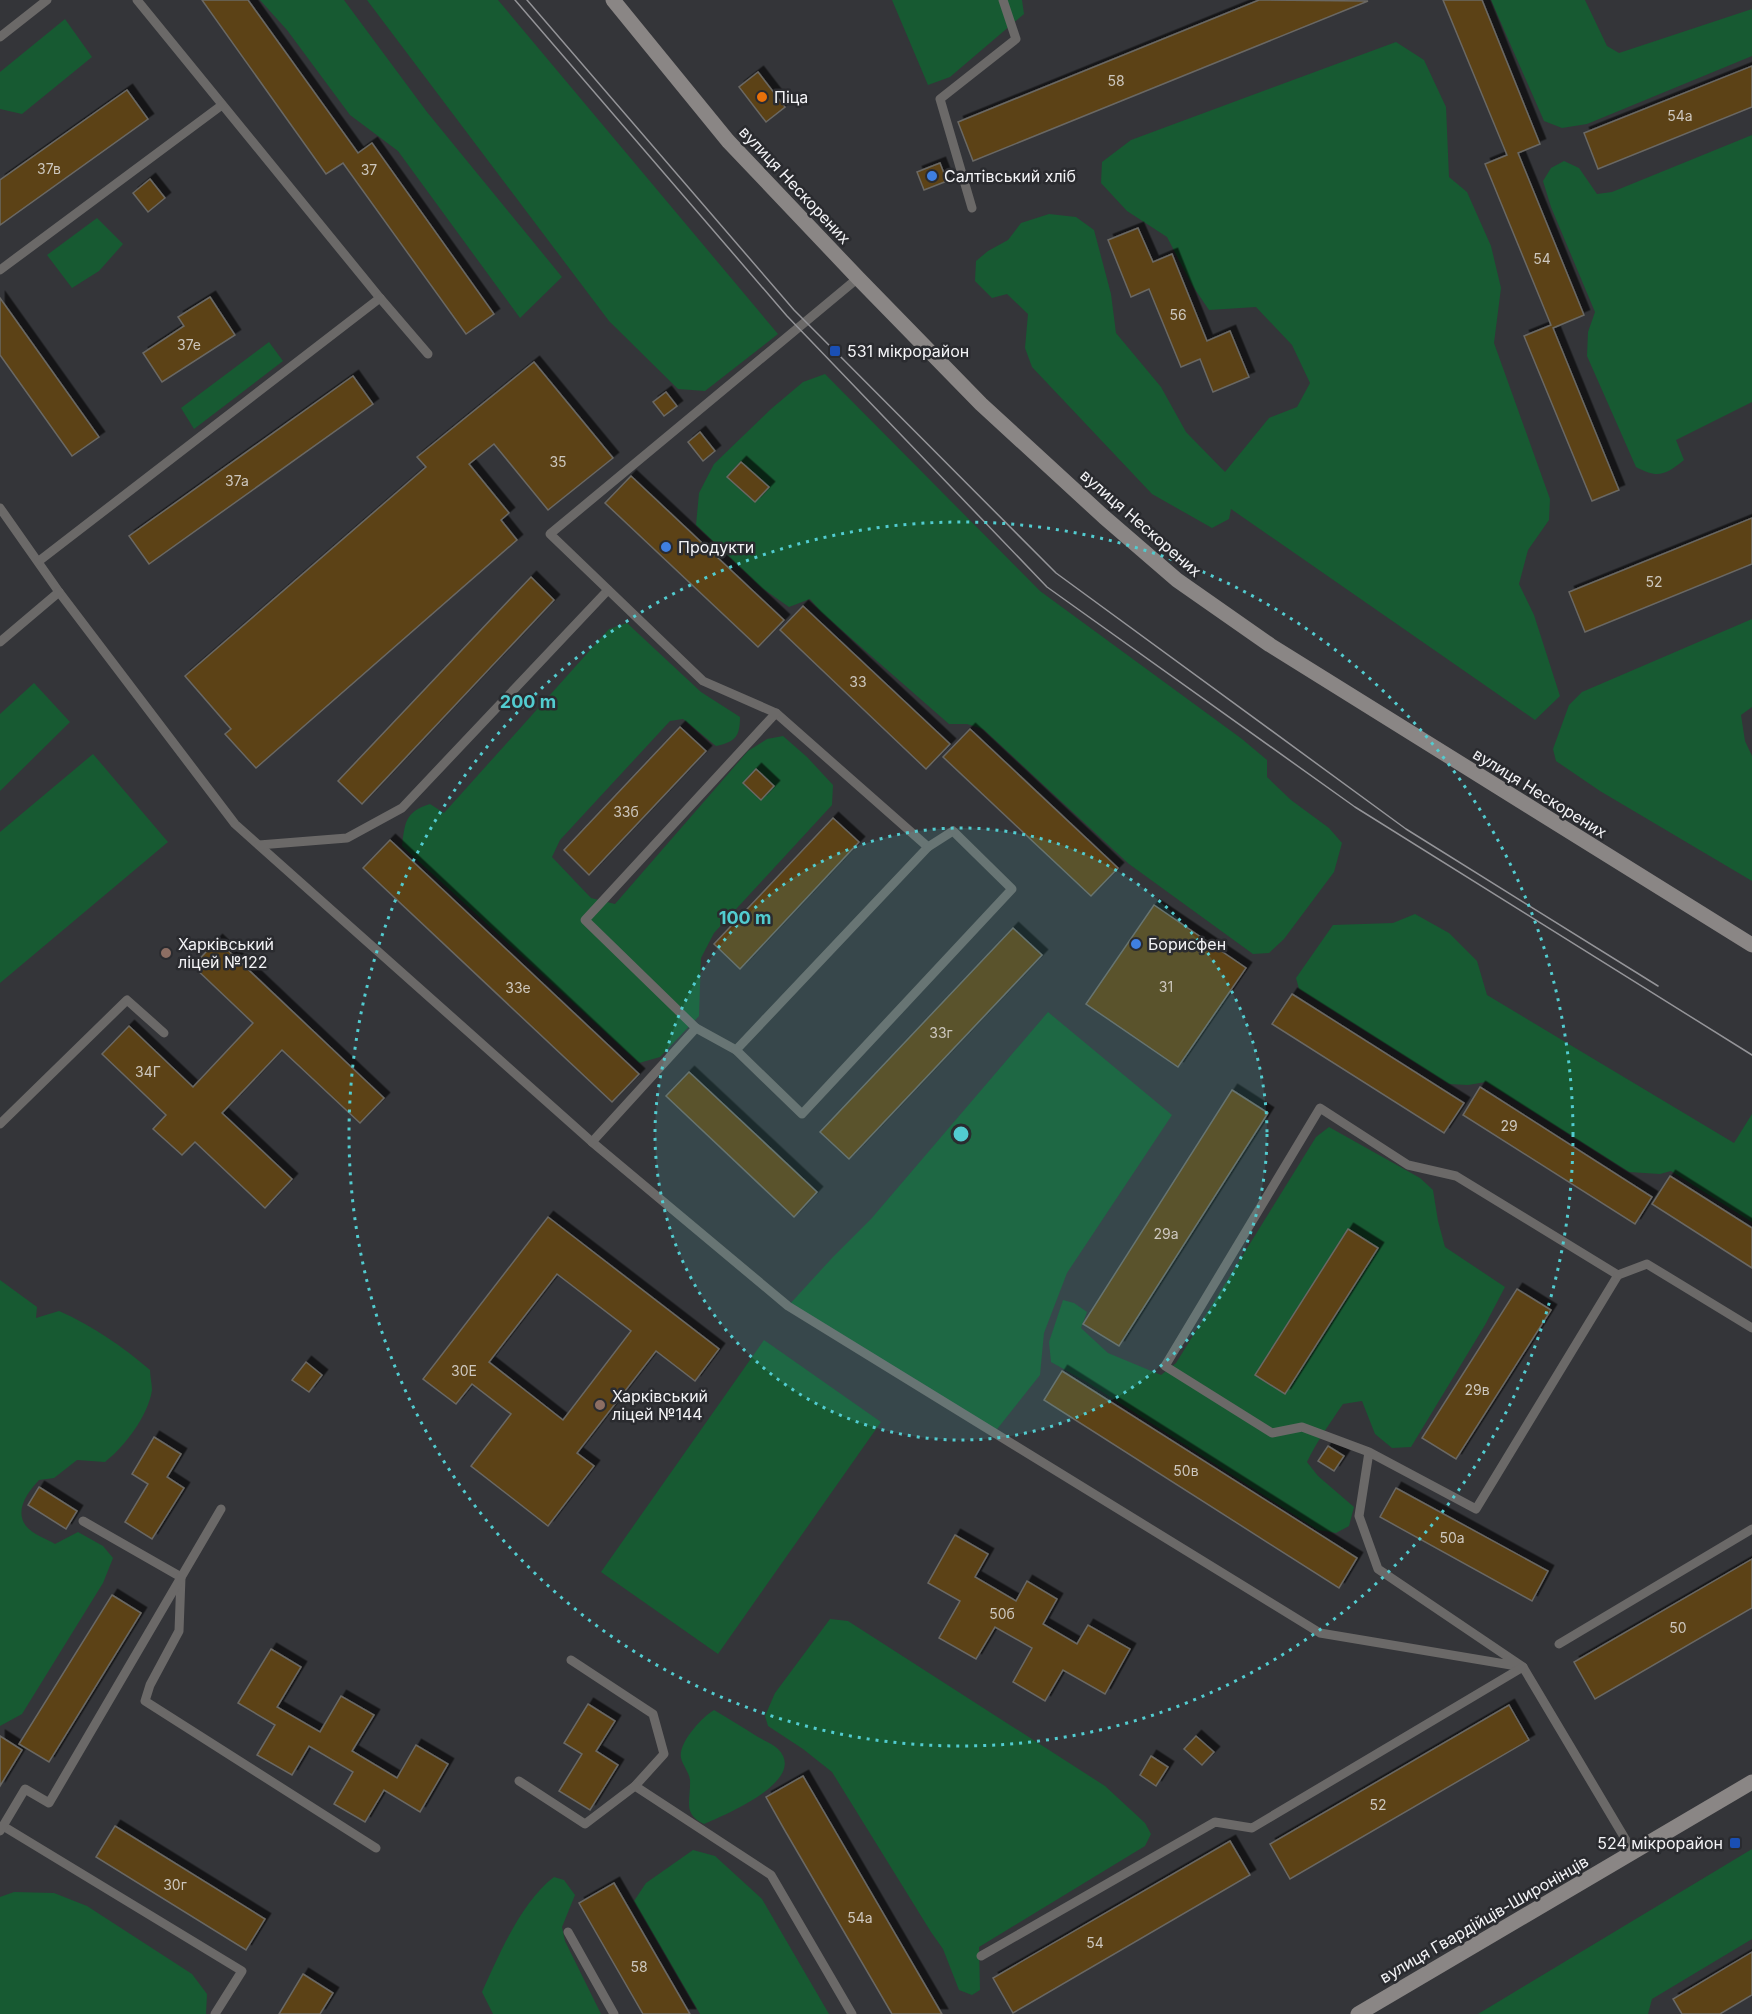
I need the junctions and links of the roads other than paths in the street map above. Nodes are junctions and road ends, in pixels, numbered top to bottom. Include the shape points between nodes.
1 (47, 0) edge
2 (137, 0) edge
3 (613, 0) edge
4 (1003, 0) edge
5 (0, 37) edge
6 (222, 105) junction
7 (972, 208) dead end
8 (1, 266) edge
9 (858, 278) junction
10 (380, 298) junction
11 (428, 354) dead end
12 (0, 508) edge
13 (39, 561) junction
14 (608, 590) junction
15 (59, 592) junction
16 (0, 642) edge
17 (776, 713) junction
18 (259, 845) junction
19 (927, 847) junction
20 (1752, 945) edge
21 (696, 1028) junction
22 (164, 1033) dead end
23 (735, 1050) junction
24 (0, 1124) edge
25 (592, 1142) junction
26 (1618, 1275) junction
27 (1752, 1328) edge
28 (1370, 1452) junction
29 (221, 1509) dead end
30 (83, 1521) dead end
31 (1752, 1529) edge
32 (181, 1577) junction
33 (1559, 1644) dead end
34 (571, 1660) dead end
35 (1523, 1667) junction
36 (519, 1781) dead end
37 (1752, 1782) edge
38 (634, 1786) junction
39 (1, 1828) edge
40 (376, 1848) dead end
41 (1633, 1852) junction
42 (568, 1932) dead end
43 (981, 1956) dead end
44 (216, 2014) edge
45 (614, 2014) edge
46 (852, 2014) edge
47 (1358, 2014) edge

1 - 5 lane
2 - 6 lane
3 - 9 main road, вулиця Нескорених via 728,141
4 - 7 lane via 1016,39 940,99
6 - 8 lane
6 - 10 lane
9 - 14 lane via 550,534
9 - 20 main road, вулиця Нескорених via 981,404 1177,580 1270,645
10 - 11 lane
10 - 13 lane
12 - 13 lane
13 - 15 lane
14 - 17 lane via 703,681
14 - 18 lane via 402,808 347,838
15 - 16 lane
15 - 18 lane via 235,824
17 - 19 lane
17 - 21 lane via 585,920
18 - 25 lane
19 - 23 lane
19 - 23 lane via 953,831 1012,889 802,1114
21 - 23 lane
21 - 25 lane
22 - 24 lane via 127,1000
25 - 35 lane via 788,1306 1320,1633
26 - 27 lane via 1647,1264
26 - 28 lane via 1476,1509
26 - 28 lane via 1456,1176 1407,1165 1320,1108 1165,1366 1272,1433 1302,1427
28 - 35 lane via 1359,1516 1378,1569
29 - 32 lane
30 - 32 lane
31 - 33 lane
32 - 39 lane via 49,1803 25,1789
32 - 40 lane via 179,1631 145,1701
34 - 38 lane via 653,1714 664,1754
35 - 41 lane
35 - 43 lane via 1252,1828 1215,1822
36 - 38 lane via 585,1824
37 - 41 main road, вулиця Гвардійців-Широнінців
38 - 46 lane via 771,1875
39 - 44 lane via 242,1971
41 - 47 main road, вулиця Гвардійців-Широнінців
42 - 45 lane

